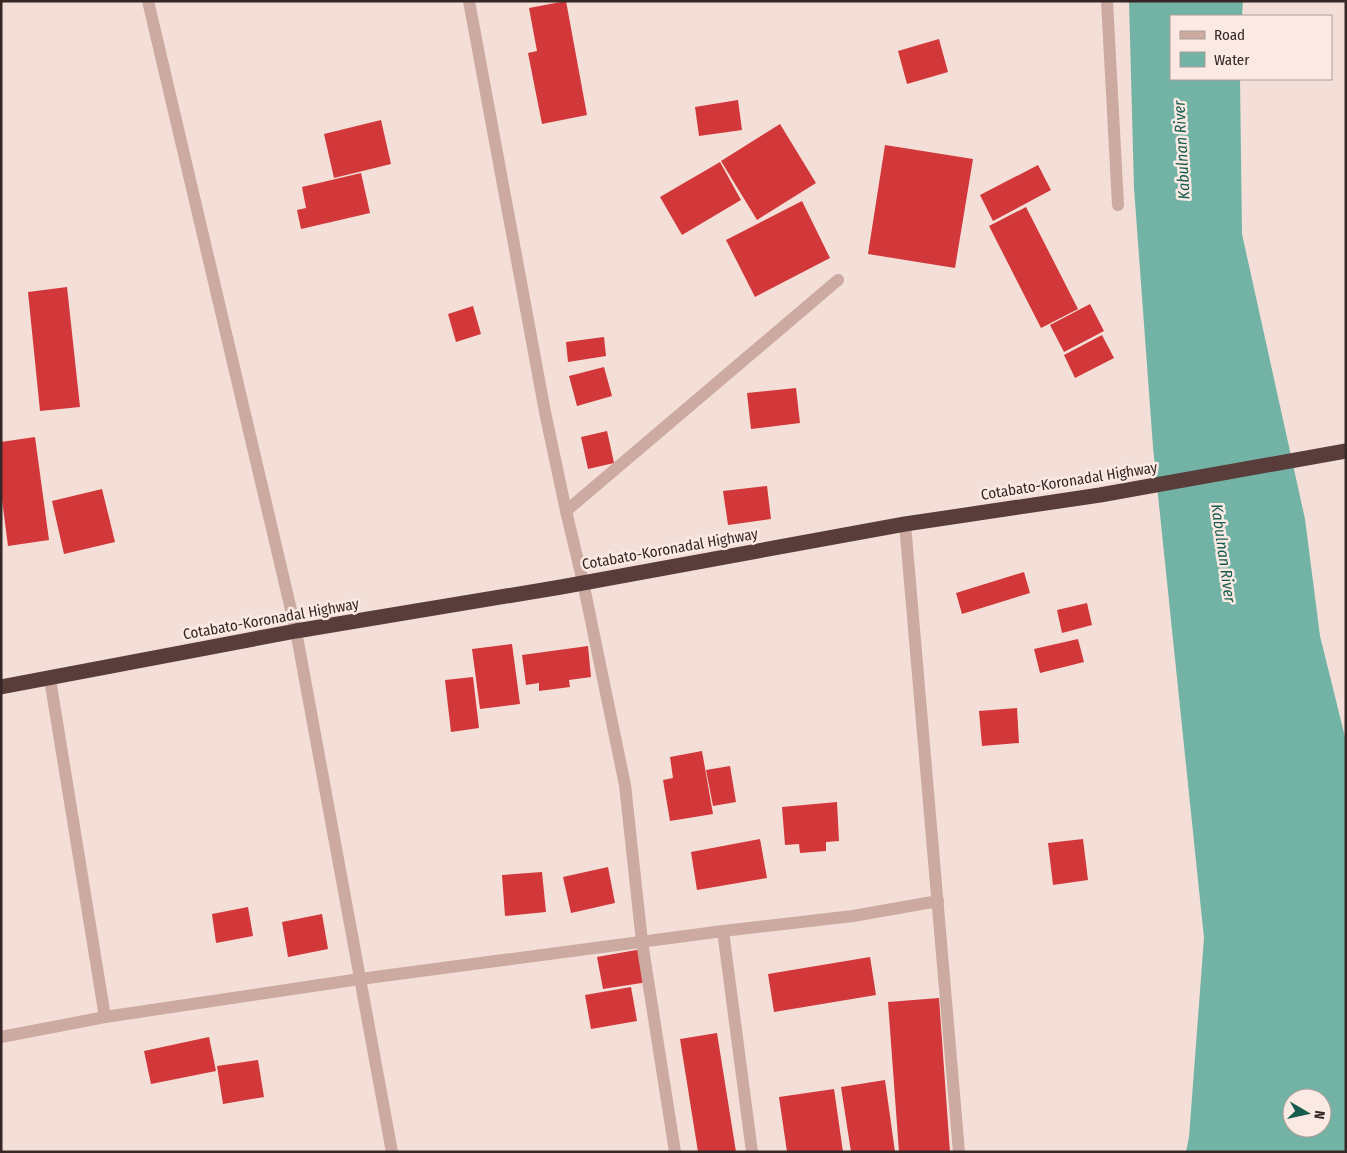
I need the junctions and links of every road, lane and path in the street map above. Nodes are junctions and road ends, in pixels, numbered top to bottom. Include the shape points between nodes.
1 (148, 1) edge
2 (469, 1) edge
3 (1108, 1) edge
4 (1118, 205) dead end
5 (838, 280) dead end
6 (1346, 451) edge
7 (566, 511) junction
8 (904, 524) junction
9 (583, 582) junction
10 (296, 631) junction
11 (50, 678) junction
12 (1, 687) edge
13 (938, 901) junction
14 (724, 931) junction
15 (642, 942) junction
16 (360, 979) junction
17 (105, 1017) junction
18 (1, 1037) edge
19 (392, 1152) edge
20 (675, 1152) edge
21 (752, 1152) edge
22 (959, 1152) edge

1 - 10 street
2 - 7 street
3 - 4 street
5 - 7 street
6 - 8 highway, Cotabato-Koronadal Highway via 1100,495
7 - 9 street
8 - 9 highway, Cotabato-Koronadal Highway
8 - 13 street
9 - 10 highway, Cotabato-Koronadal Highway
9 - 15 street via 625,785
10 - 11 highway, Cotabato-Koronadal Highway
10 - 16 street
11 - 12 highway, Cotabato-Koronadal Highway
11 - 17 street
13 - 14 street via 853,916
13 - 22 street
14 - 15 street
14 - 21 street
15 - 16 street
15 - 20 street
16 - 17 street
16 - 19 street
17 - 18 street

